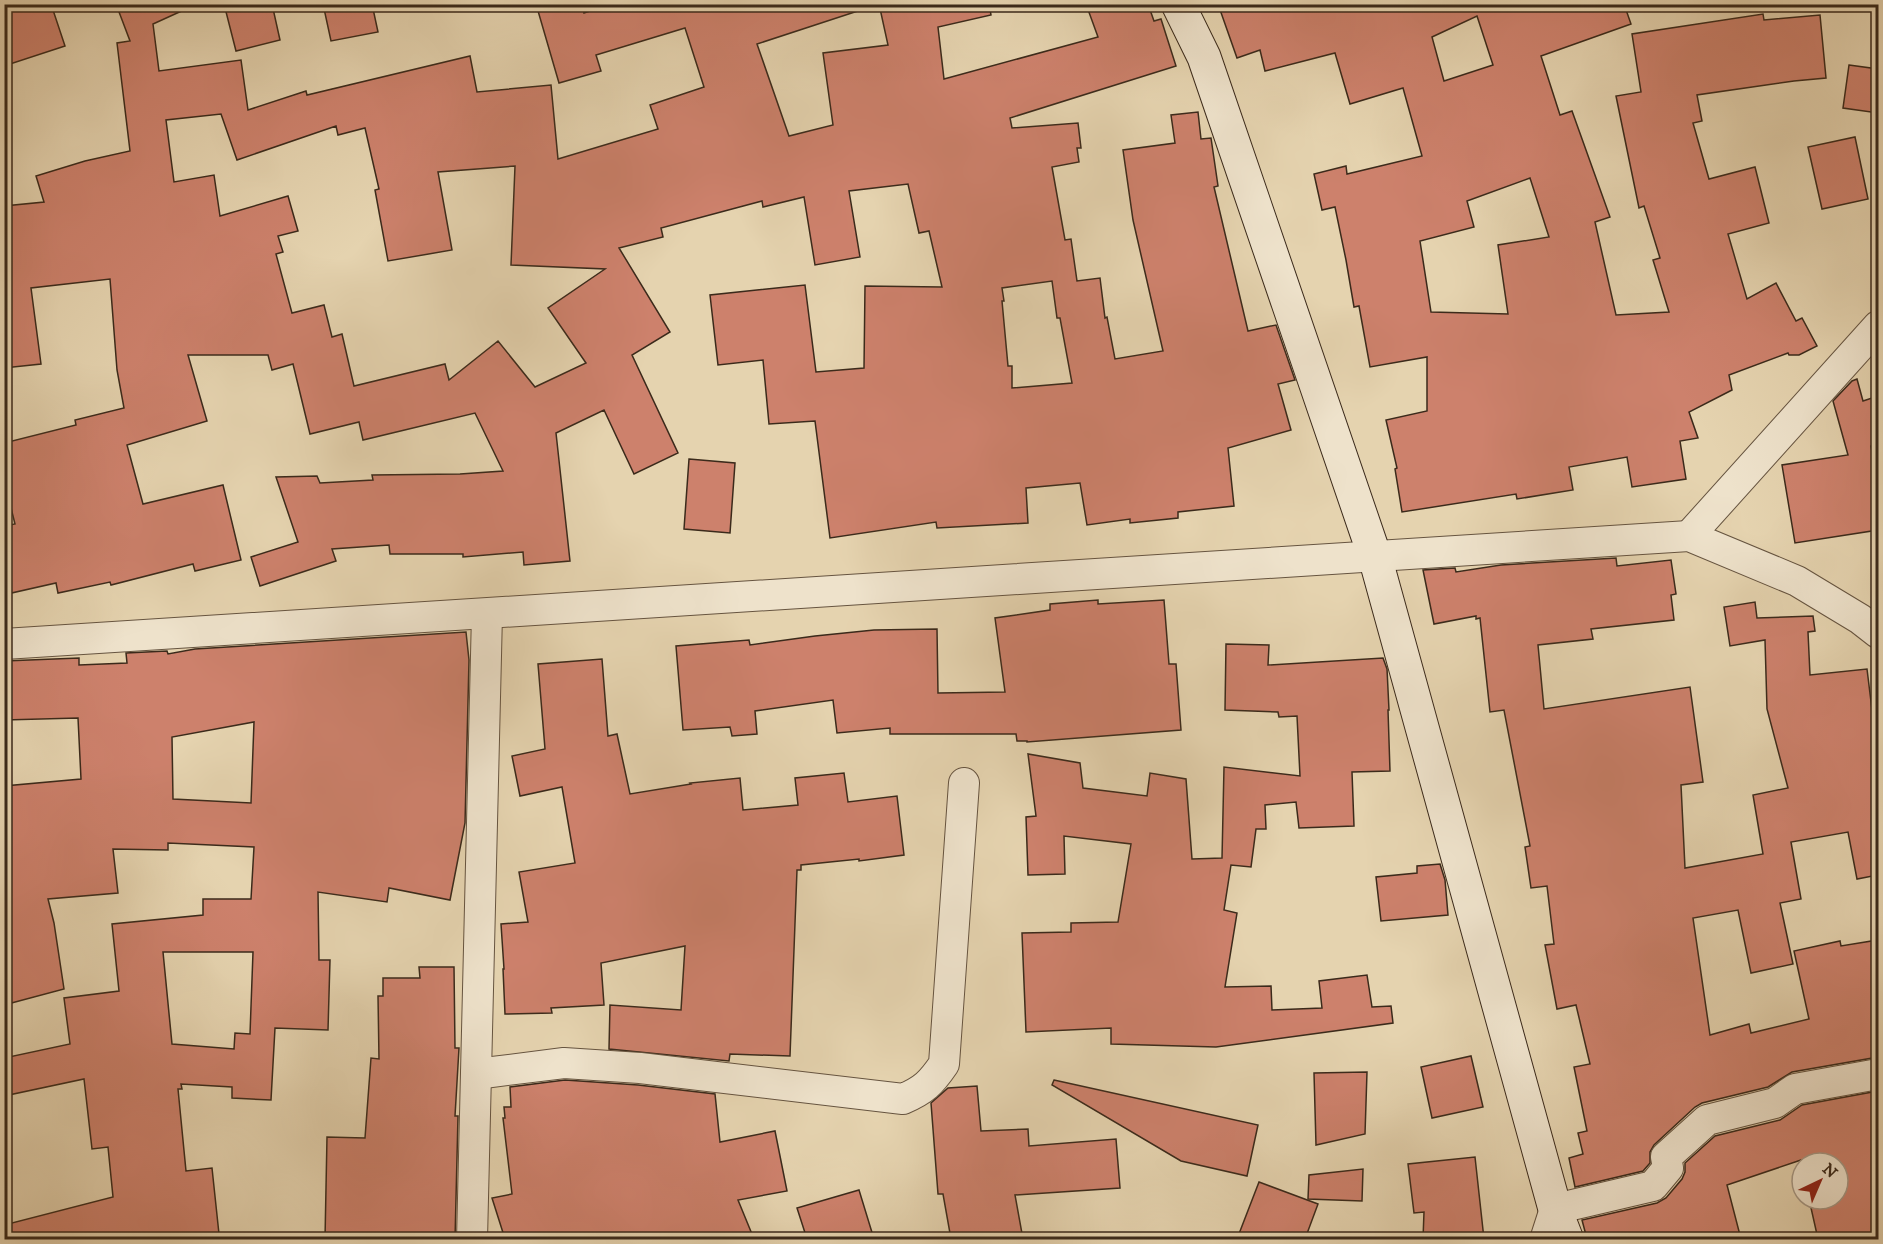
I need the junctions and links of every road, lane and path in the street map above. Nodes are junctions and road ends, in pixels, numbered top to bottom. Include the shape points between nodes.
1 (1178, 4) edge
2 (1878, 326) edge
3 (1689, 536) junction
4 (1375, 557) junction
5 (487, 614) junction
6 (1878, 633) edge
7 (4, 644) edge
8 (964, 783) dead end
9 (476, 1074) junction
10 (1878, 1074) edge
11 (1555, 1209) junction
12 (472, 1239) edge
13 (1545, 1239) edge
14 (1567, 1239) edge

1 - 4 street via 1204,57
2 - 3 street
3 - 4 street
3 - 6 street via 1797,581
4 - 5 street
4 - 11 street
5 - 7 street
5 - 9 street
8 - 9 street via 944,1064 920,1092 903,1100 640,1068 564,1063
9 - 12 street
10 - 11 street via 1795,1089 1775,1103 1707,1120 1666,1157 1668,1168 1653,1186
11 - 13 street
11 - 14 street

